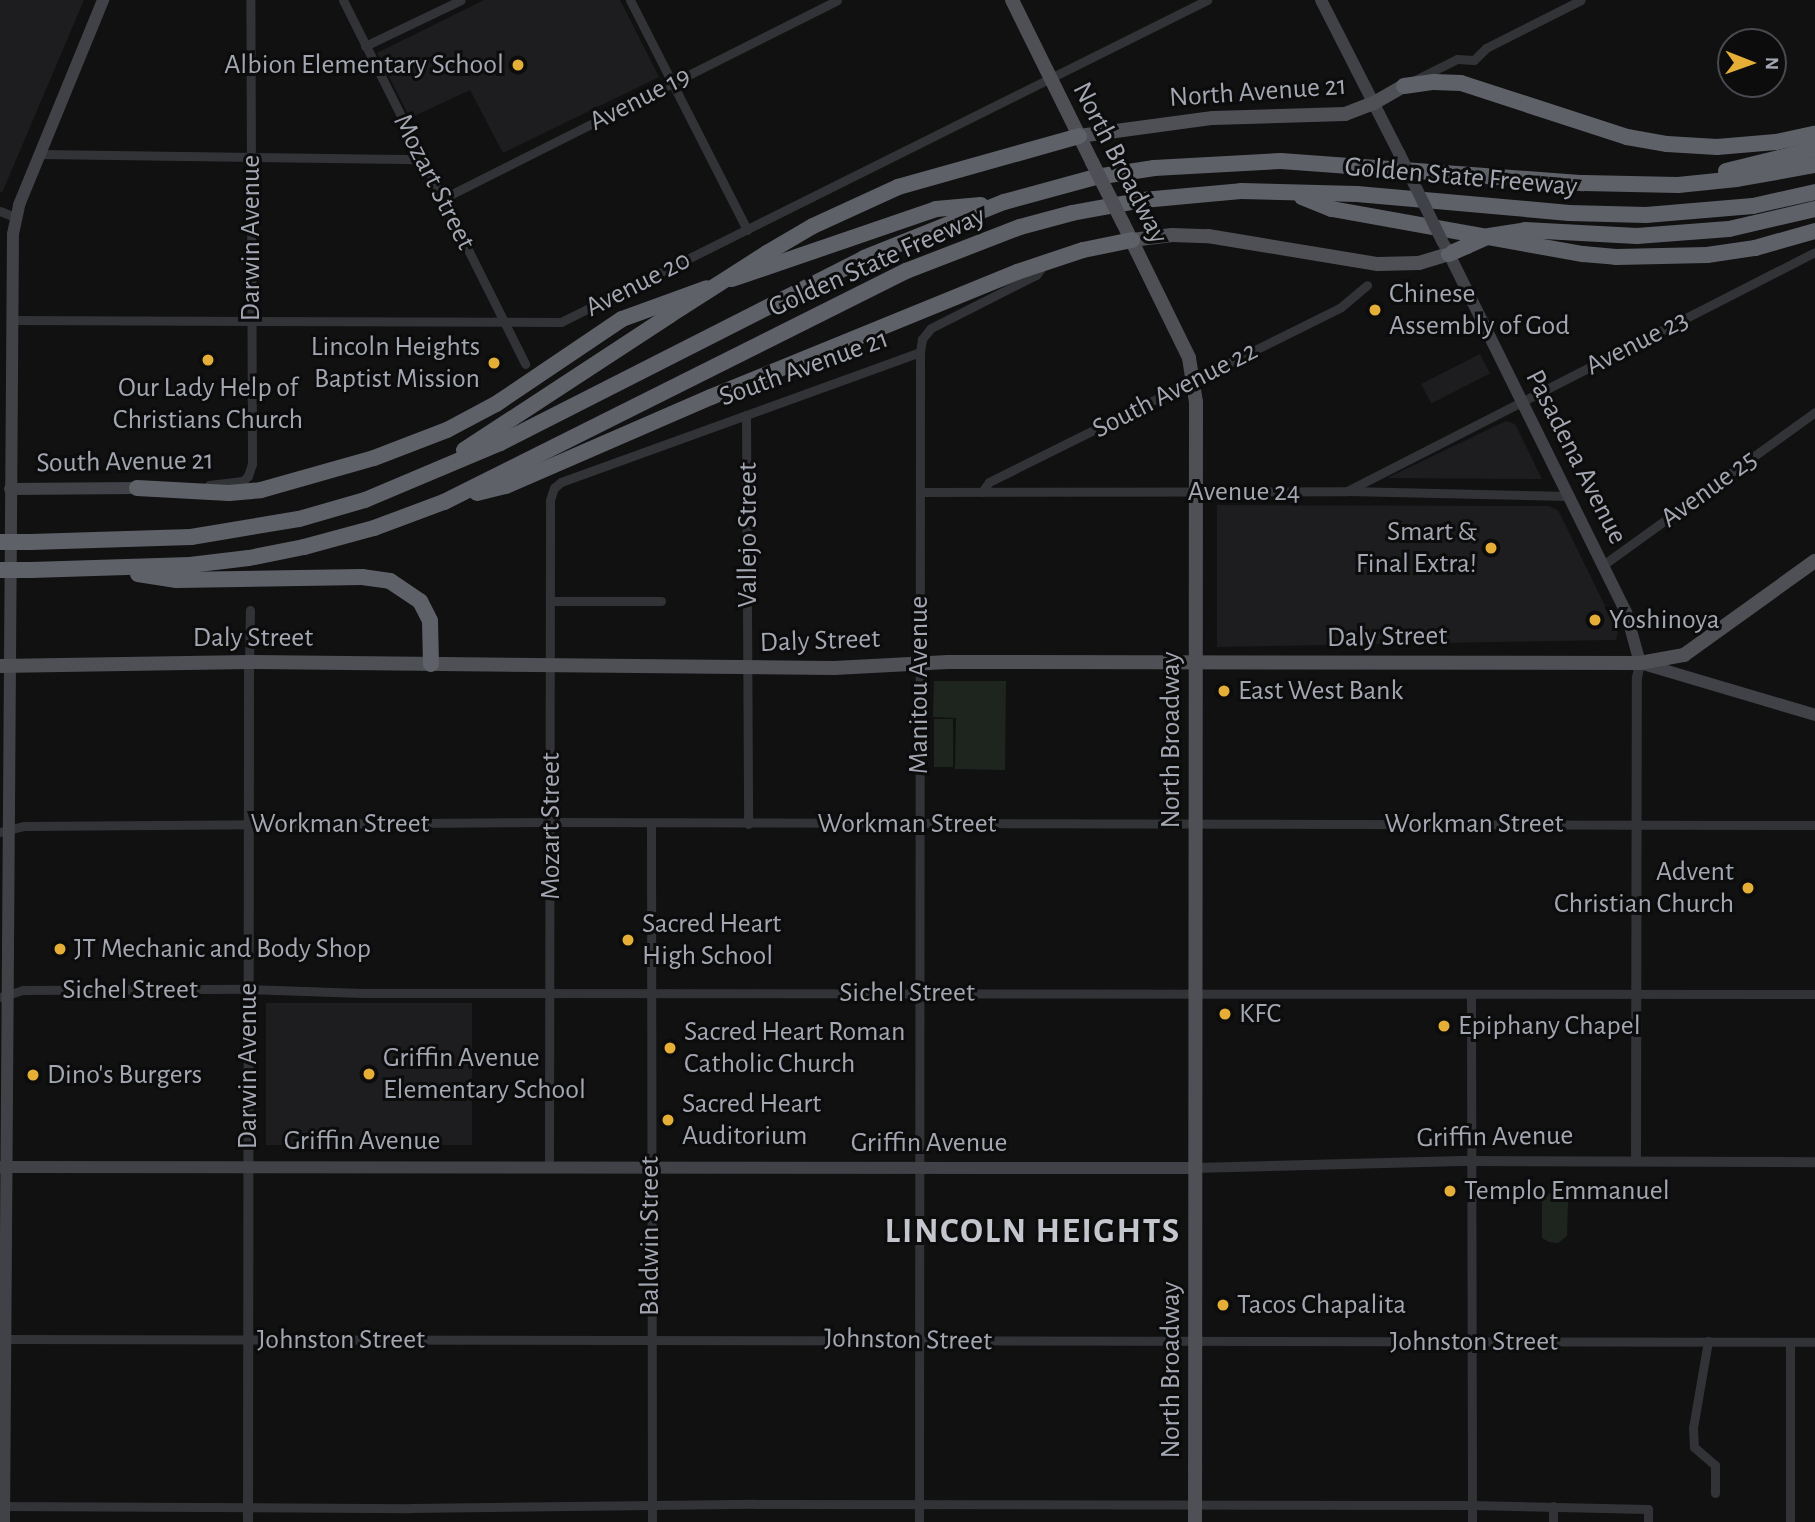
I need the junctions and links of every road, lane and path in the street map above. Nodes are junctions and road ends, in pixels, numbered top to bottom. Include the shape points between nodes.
1 (103, 0) edge
2 (250, 0) edge
3 (343, 0) edge
4 (461, 0) edge
5 (630, 0) edge
6 (838, 0) edge
7 (1012, 0) edge
8 (1207, 0) edge
9 (1321, 0) edge
10 (1581, 0) edge
11 (365, 46) junction
12 (1050, 78) junction
13 (671, 83) junction
14 (1404, 86) junction
15 (1374, 103) junction
16 (1815, 134) edge
17 (1079, 136) junction
18 (1815, 149) edge
19 (40, 154) junction
20 (250, 157) junction
21 (421, 159) junction
22 (1815, 165) edge
23 (1678, 185) junction
24 (1290, 192) junction
25 (1815, 192) edge
26 (442, 199) junction
27 (1004, 202) junction
28 (1815, 209) edge
29 (0, 211) edge
30 (15, 217) junction
31 (747, 230) junction
32 (1815, 231) edge
33 (1132, 240) junction
34 (1446, 248) junction
35 (1815, 252) edge
36 (1046, 263) junction
37 (1367, 285) dead end
38 (11, 320) junction
39 (251, 320) junction
40 (505, 321) junction
41 (920, 352) junction
42 (525, 363) dead end
43 (1194, 379) junction
44 (1521, 402) junction
45 (1815, 412) edge
46 (746, 415) junction
47 (435, 472) junction
48 (248, 476) joint
49 (137, 488) junction
50 (554, 488) joint
51 (5, 489) edge
52 (1347, 491) junction
53 (920, 492) junction
54 (982, 492) junction
55 (1195, 492) junction
56 (1568, 496) junction
57 (444, 502) junction
58 (0, 542) edge
59 (1815, 561) edge
60 (1603, 565) junction
61 (97, 569) junction
62 (0, 570) edge
63 (551, 601) junction
64 (661, 601) dead end
65 (250, 610) dead end
66 (249, 662) junction
67 (918, 662) junction
68 (1195, 663) junction
69 (1640, 663) junction
70 (431, 664) junction
71 (552, 664) junction
72 (5, 666) edge
73 (748, 668) junction
74 (1815, 715) edge
75 (551, 822) junction
76 (249, 824) junction
77 (651, 824) junction
78 (748, 824) junction
79 (919, 824) junction
80 (1195, 824) junction
81 (1638, 825) junction
82 (1815, 825) edge
83 (4, 831) edge
84 (248, 989) junction
85 (550, 991) junction
86 (650, 991) junction
87 (1637, 992) junction
88 (919, 994) junction
89 (1195, 994) junction
90 (1471, 994) junction
91 (1815, 994) edge
92 (4, 995) edge
93 (1636, 1160) junction
94 (1471, 1161) junction
95 (1815, 1162) edge
96 (248, 1165) junction
97 (549, 1166) junction
98 (3, 1167) edge
99 (650, 1167) junction
100 (918, 1167) junction
101 (1195, 1168) junction
102 (3, 1339) edge
103 (248, 1339) junction
104 (651, 1339) junction
105 (919, 1339) junction
106 (1708, 1341) junction
107 (1195, 1342) junction
108 (1472, 1342) junction
109 (1790, 1342) junction
110 (1815, 1342) edge
111 (1715, 1493) dead end
112 (248, 1505) junction
113 (652, 1505) junction
114 (919, 1505) junction
115 (1196, 1505) junction
116 (1472, 1505) junction
117 (3, 1506) edge
118 (1553, 1506) junction
119 (6, 1522) edge
120 (248, 1522) edge
121 (652, 1522) edge
122 (919, 1522) edge
123 (1195, 1522) edge
124 (1472, 1522) edge
125 (1553, 1522) edge
126 (1648, 1522) edge
127 (1790, 1522) edge

1 - 19 main road
2 - 20 street, Darwin Avenue
3 - 11 street, Mozart Street
4 - 11 street
5 - 13 street
6 - 13 street, Avenue 19
7 - 12 main road, North Broadway
8 - 12 street, Avenue 20
9 - 15 main road, Pasadena Avenue
10 - 14 street, North Avenue 21 via 1486,48 1474,60 1457,59
11 - 21 street, Mozart Street
12 - 17 main road, North Broadway
12 - 31 street, Avenue 20
13 - 26 street, Avenue 19
13 - 31 street
14 - 15 main road, North Avenue 21
14 - 16 highway via 1461,83 1627,137 1667,144 1717,147
15 - 17 main road, North Avenue 21 via 1345,114 1213,118
15 - 34 main road, Pasadena Avenue, bridge
17 - 33 main road, North Broadway, bridge
17 - 47 highway, bridge via 898,187 813,226
18 - 23 highway
19 - 20 street
19 - 30 main road
20 - 21 street
20 - 39 street, Darwin Avenue
21 - 26 street, Mozart Street
22 - 23 highway, Golden State Freeway
23 - 27 highway, Golden State Freeway via 1583,183 1281,161 1229,162 1096,177
24 - 25 highway, Golden State Freeway via 1569,214 1646,215 1753,206
24 - 32 highway via 1332,209 1616,257 1707,256
24 - 57 highway, Golden State Freeway via 1241,191 1143,200 1020,227 951,252
26 - 40 street, Mozart Street
27 - 47 highway, Golden State Freeway via 864,258
27 - 49 highway via 936,209 622,319 496,404 447,430 374,458 261,490
28 - 34 highway, bridge via 1729,229 1637,236 1525,230
29 - 30 street
30 - 38 main road
31 - 40 street, Avenue 20 via 561,322
33 - 34 main road via 1208,236 1378,264 1419,263
33 - 36 highway
33 - 43 main road, North Broadway via 1189,358
34 - 44 main road, Pasadena Avenue
35 - 44 street, Avenue 23
36 - 41 street, South Avenue 21 via 1036,275 931,328 922,339
36 - 57 highway via 723,392 506,486
37 - 43 street, South Avenue 22 via 1341,307
38 - 39 street, Avenue 20
38 - 51 main road
39 - 40 street, Avenue 20
39 - 48 street, Darwin Avenue via 252,464
40 - 42 street, Mozart Street
41 - 46 street, South Avenue 21
41 - 53 street, Manitou Avenue
43 - 54 street, South Avenue 22 via 989,482
43 - 55 main road, North Broadway
44 - 52 street, Avenue 23
44 - 56 main road, Pasadena Avenue
45 - 60 street, Avenue 25
46 - 50 street, South Avenue 21
46 - 73 street, Vallejo Street
47 - 58 highway, Golden State Freeway, bridge via 365,500 244,530 191,537
48 - 49 street, South Avenue 21 via 229,484
49 - 51 main road, South Avenue 21
50 - 63 street, Mozart Street via 550,499
51 - 72 main road
52 - 55 street, Avenue 24
52 - 56 street, Avenue 24
53 - 54 street, Avenue 24
53 - 67 street, Manitou Avenue
54 - 55 street, Avenue 24
55 - 68 main road, North Broadway
56 - 60 main road, Pasadena Avenue
57 - 61 highway, Golden State Freeway via 304,547 190,565
59 - 69 main road, Daly Street via 1684,655
60 - 69 main road, Pasadena Avenue via 1633,629
61 - 62 highway, Golden State Freeway, bridge
61 - 70 highway via 177,580 362,577 390,581 420,601 430,621
63 - 64 street
63 - 71 street, Mozart Street
65 - 66 street, Darwin Avenue
66 - 70 main road, Daly Street
66 - 72 main road, Daly Street
66 - 76 street, Darwin Avenue
67 - 68 main road, Daly Street
67 - 73 main road, Daly Street
67 - 79 street, Manitou Avenue
68 - 69 main road, Daly Street
68 - 80 main road, North Broadway
69 - 74 main road
69 - 81 street
70 - 71 main road, Daly Street
71 - 73 main road, Daly Street
71 - 75 street, Mozart Street
72 - 83 main road
73 - 78 street, Vallejo Street
75 - 76 street, Workman Street
75 - 77 street, Workman Street
75 - 85 street, Mozart Street
76 - 83 street, Workman Street via 24,826
76 - 84 street, Darwin Avenue
77 - 78 street, Workman Street
77 - 86 street, Baldwin Street
78 - 79 street, Workman Street
79 - 80 street, Workman Street
79 - 88 street, Manitou Avenue
80 - 81 street, Workman Street
80 - 89 main road, North Broadway
81 - 82 street, Workman Street
81 - 87 street
83 - 92 main road
84 - 85 street, Sichel Street
84 - 92 street, Sichel Street via 23,990
84 - 96 street, Darwin Avenue
85 - 86 street, Sichel Street
85 - 97 street, Mozart Street
86 - 88 street, Sichel Street
86 - 99 street, Baldwin Street
87 - 90 street, Sichel Street
87 - 91 street, Sichel Street
87 - 93 street
88 - 89 street, Sichel Street
88 - 100 street, Manitou Avenue
89 - 90 street, Sichel Street
89 - 101 main road, North Broadway
90 - 94 street
92 - 98 main road
93 - 94 street, Griffin Avenue
93 - 95 street, Griffin Avenue
94 - 101 street, Griffin Avenue
94 - 108 street
96 - 97 main road, Griffin Avenue
96 - 98 main road, Griffin Avenue
96 - 103 street, Darwin Avenue
97 - 99 main road, Griffin Avenue
98 - 102 main road
99 - 100 main road, Griffin Avenue
99 - 104 street, Baldwin Street
100 - 101 main road, Griffin Avenue
100 - 105 street, Manitou Avenue
101 - 107 main road, North Broadway
102 - 103 street, Johnston Street
102 - 117 main road
103 - 104 street, Johnston Street
103 - 112 street, Darwin Avenue
104 - 105 street, Johnston Street
104 - 113 street, Baldwin Street
105 - 107 street, Johnston Street
105 - 114 street, Manitou Avenue
106 - 108 street, Johnston Street
106 - 109 street, Johnston Street
106 - 111 street via 1693,1428 1694,1447 1715,1465
107 - 108 street, Johnston Street
107 - 115 main road, North Broadway
108 - 116 street
109 - 110 street, Johnston Street
109 - 127 street
112 - 113 street
112 - 117 street
112 - 120 street, Darwin Avenue
113 - 114 street
113 - 121 street, Baldwin Street
114 - 115 street
114 - 122 street, Manitou Avenue
115 - 116 street
115 - 123 main road, North Broadway
116 - 118 street
116 - 124 street
117 - 119 main road
118 - 125 street
118 - 126 street via 1648,1509

